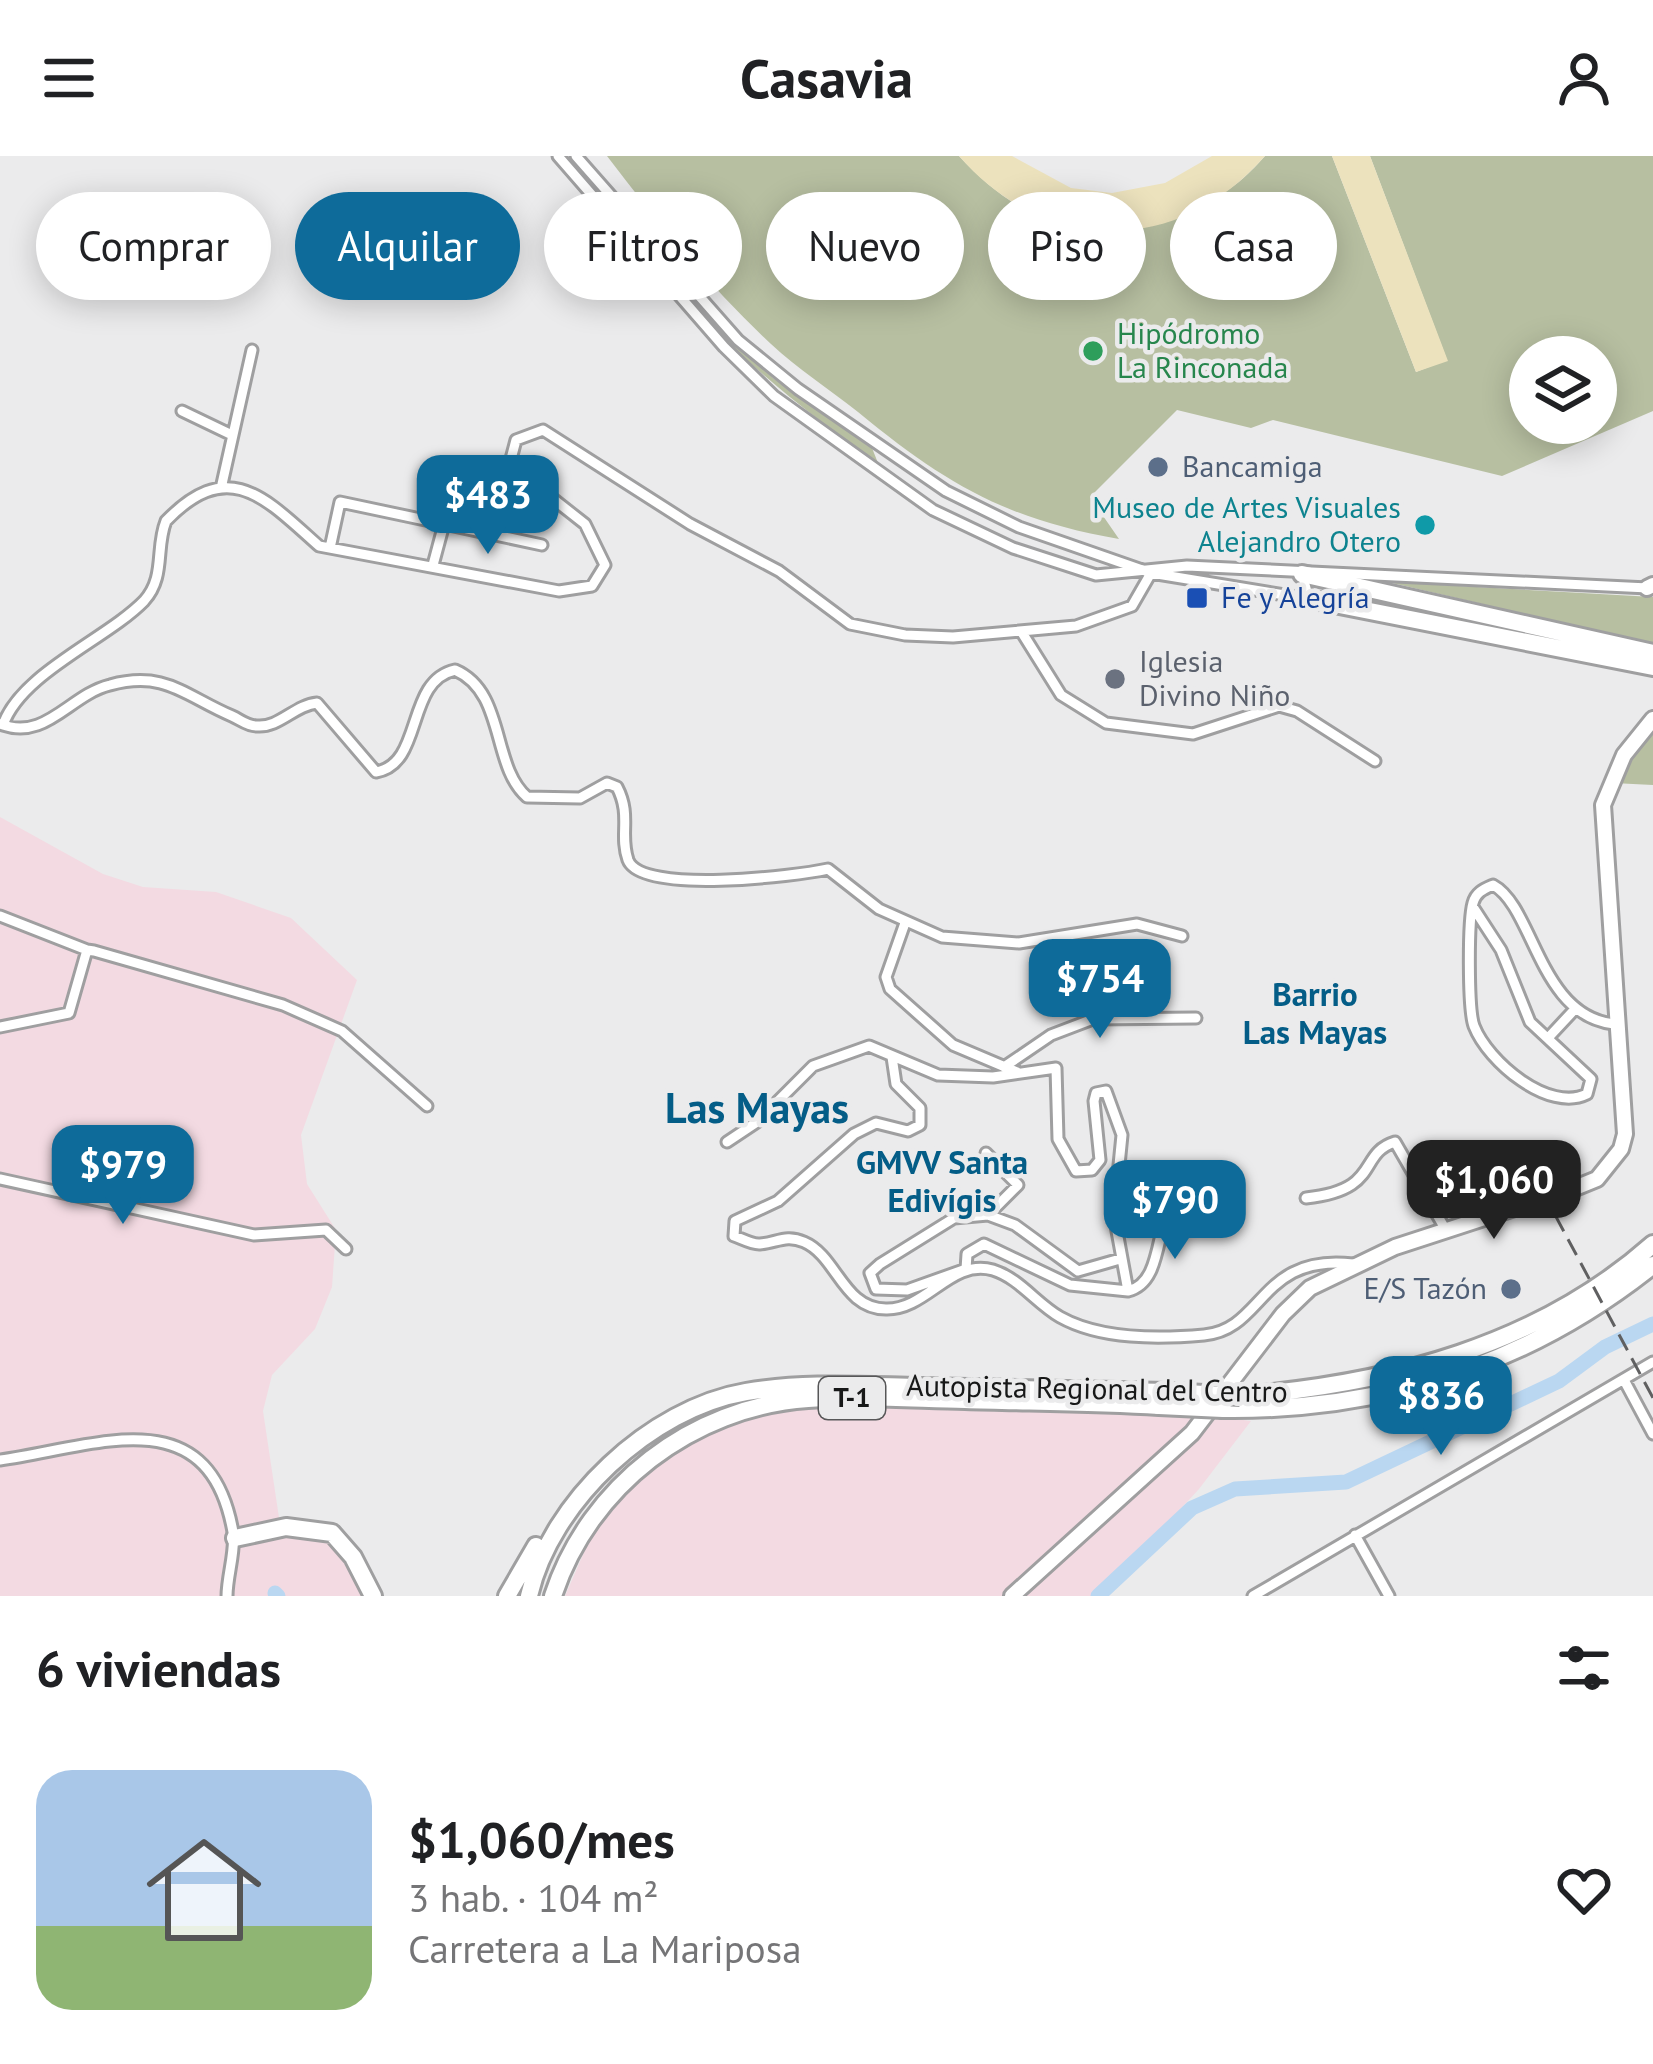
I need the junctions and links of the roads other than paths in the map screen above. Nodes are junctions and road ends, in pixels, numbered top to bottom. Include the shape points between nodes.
1 (559, 156) edge
2 (576, 156) edge
3 (252, 350) dead end
4 (182, 411) dead end
5 (232, 435) junction
6 (222, 484) junction
7 (444, 524) junction
8 (542, 545) dead end
9 (330, 548) junction
10 (433, 565) junction
11 (1151, 573) junction
12 (1302, 574) junction
13 (1651, 587) edge
14 (1309, 599) junction
15 (1021, 631) junction
16 (1653, 653) edge
17 (1653, 667) edge
18 (1653, 719) edge
19 (2, 724) edge
20 (1375, 760) dead end
21 (1473, 907) junction
22 (0, 916) edge
23 (905, 923) junction
24 (1182, 935) dead end
25 (87, 950) junction
26 (1575, 1009) junction
27 (1196, 1018) dead end
28 (1614, 1024) junction
29 (0, 1027) edge
30 (1548, 1038) junction
31 (892, 1057) junction
32 (1004, 1067) junction
33 (1016, 1072) junction
34 (427, 1106) dead end
35 (727, 1142) dead end
36 (986, 1153) dead end
37 (0, 1179) edge
38 (1210, 1185) dead end
39 (1306, 1198) dead end
40 (988, 1215) junction
41 (1447, 1232) junction
42 (1653, 1244) edge
43 (346, 1250) dead end
44 (1120, 1259) junction
45 (1354, 1264) junction
46 (1653, 1265) edge
47 (966, 1269) junction
48 (1128, 1291) junction
49 (1653, 1362) edge
50 (1624, 1380) junction
51 (1164, 1399) junction
52 (1653, 1434) edge
53 (0, 1460) edge
54 (608, 1467) junction
55 (1355, 1535) junction
56 (235, 1538) junction
57 (227, 1596) edge
58 (373, 1596) edge
59 (507, 1596) edge
60 (529, 1596) edge
61 (553, 1596) edge
62 (1012, 1596) edge
63 (1253, 1596) edge
64 (1389, 1596) edge

1 - 11 street via 748,374 814,426 934,510 1013,548 1096,575
2 - 11 street via 738,340 798,389 946,491
3 - 5 street
4 - 5 street
5 - 6 street
6 - 9 street via 265,501
6 - 19 street via 166,521 160,570 144,600 78,649
7 - 8 street
7 - 9 street via 340,502
7 - 10 street
9 - 10 street
10 - 15 street via 559,591 592,586 605,566 595,539 511,459 516,440 544,430 779,571 850,624 905,635
11 - 12 street via 1187,566
11 - 14 street
11 - 15 street via 1118,615
12 - 13 street
12 - 14 street
12 - 16 highway
14 - 17 highway
15 - 20 street via 1061,695 1106,723 1193,734 1279,706
18 - 28 street via 1624,755 1603,805
19 - 23 street via 33,729 106,685 163,680 251,727 317,703 376,772 399,760 432,683 455,670 478,688 503,740 508,776 527,796 580,798 607,783 616,787 626,805 628,862 637,872 788,878 828,869
21 - 26 street via 1481,890 1504,890 1532,950
21 - 30 street via 1501,950 1519,1007
21 - 30 street via 1472,1022 1483,1043 1554,1099 1587,1094 1591,1079
22 - 25 street
23 - 24 street via 942,937 1019,944 1137,924
23 - 32 street via 886,976 890,988 953,1046
25 - 29 street via 69,1013
25 - 34 street via 283,1005 341,1030
26 - 28 street
26 - 30 street
27 - 32 street via 1093,1019
28 - 41 street via 1625,1123 1611,1165 1597,1179
31 - 33 street via 938,1075
31 - 35 street via 869,1046 813,1066
31 - 47 street via 896,1084 920,1108 915,1131 886,1122 854,1134 778,1201 730,1229 760,1244 780,1238 813,1247 848,1291 879,1310 921,1299
32 - 33 street
33 - 44 street via 1056,1068 1058,1139 1076,1172 1100,1160 1094,1101 1101,1090 1111,1096 1122,1135 1114,1216
36 - 40 street via 1018,1185
37 - 43 street via 254,1235 326,1230
38 - 48 street via 1192,1181 1172,1197 1148,1279
39 - 41 street via 1357,1184 1395,1142
40 - 44 street via 1016,1225 1078,1271
40 - 47 street via 954,1218 870,1277 890,1293
41 - 45 street
42 - 51 highway, Autopista Regional del Centro / T-1, bridge via 1571,1302 1454,1357 1376,1379
44 - 48 street
45 - 47 street via 1319,1260 1271,1287 1223,1330 1182,1336 1097,1331 1062,1318 999,1272
45 - 62 street via 1296,1301 1192,1433
46 - 51 highway, Autopista Regional del Centro / T-1, bridge via 1598,1310 1528,1348 1334,1403 1223,1409
47 - 48 street via 967,1254 984,1244 1070,1285
49 - 50 street
50 - 52 street
50 - 55 street
51 - 54 highway, Autopista Regional del Centro / T-1 via 812,1385 743,1392 668,1424
51 - 61 highway, Autopista Regional del Centro / T-1 via 772,1405 674,1442 630,1475 586,1525
53 - 56 street via 135,1441 186,1447 204,1459 222,1492
54 - 59 highway via 551,1520
54 - 60 highway, Autopista Regional del Centro / T-1 via 548,1544
55 - 63 street
55 - 64 street
56 - 57 street
56 - 58 highway via 286,1527 332,1533

